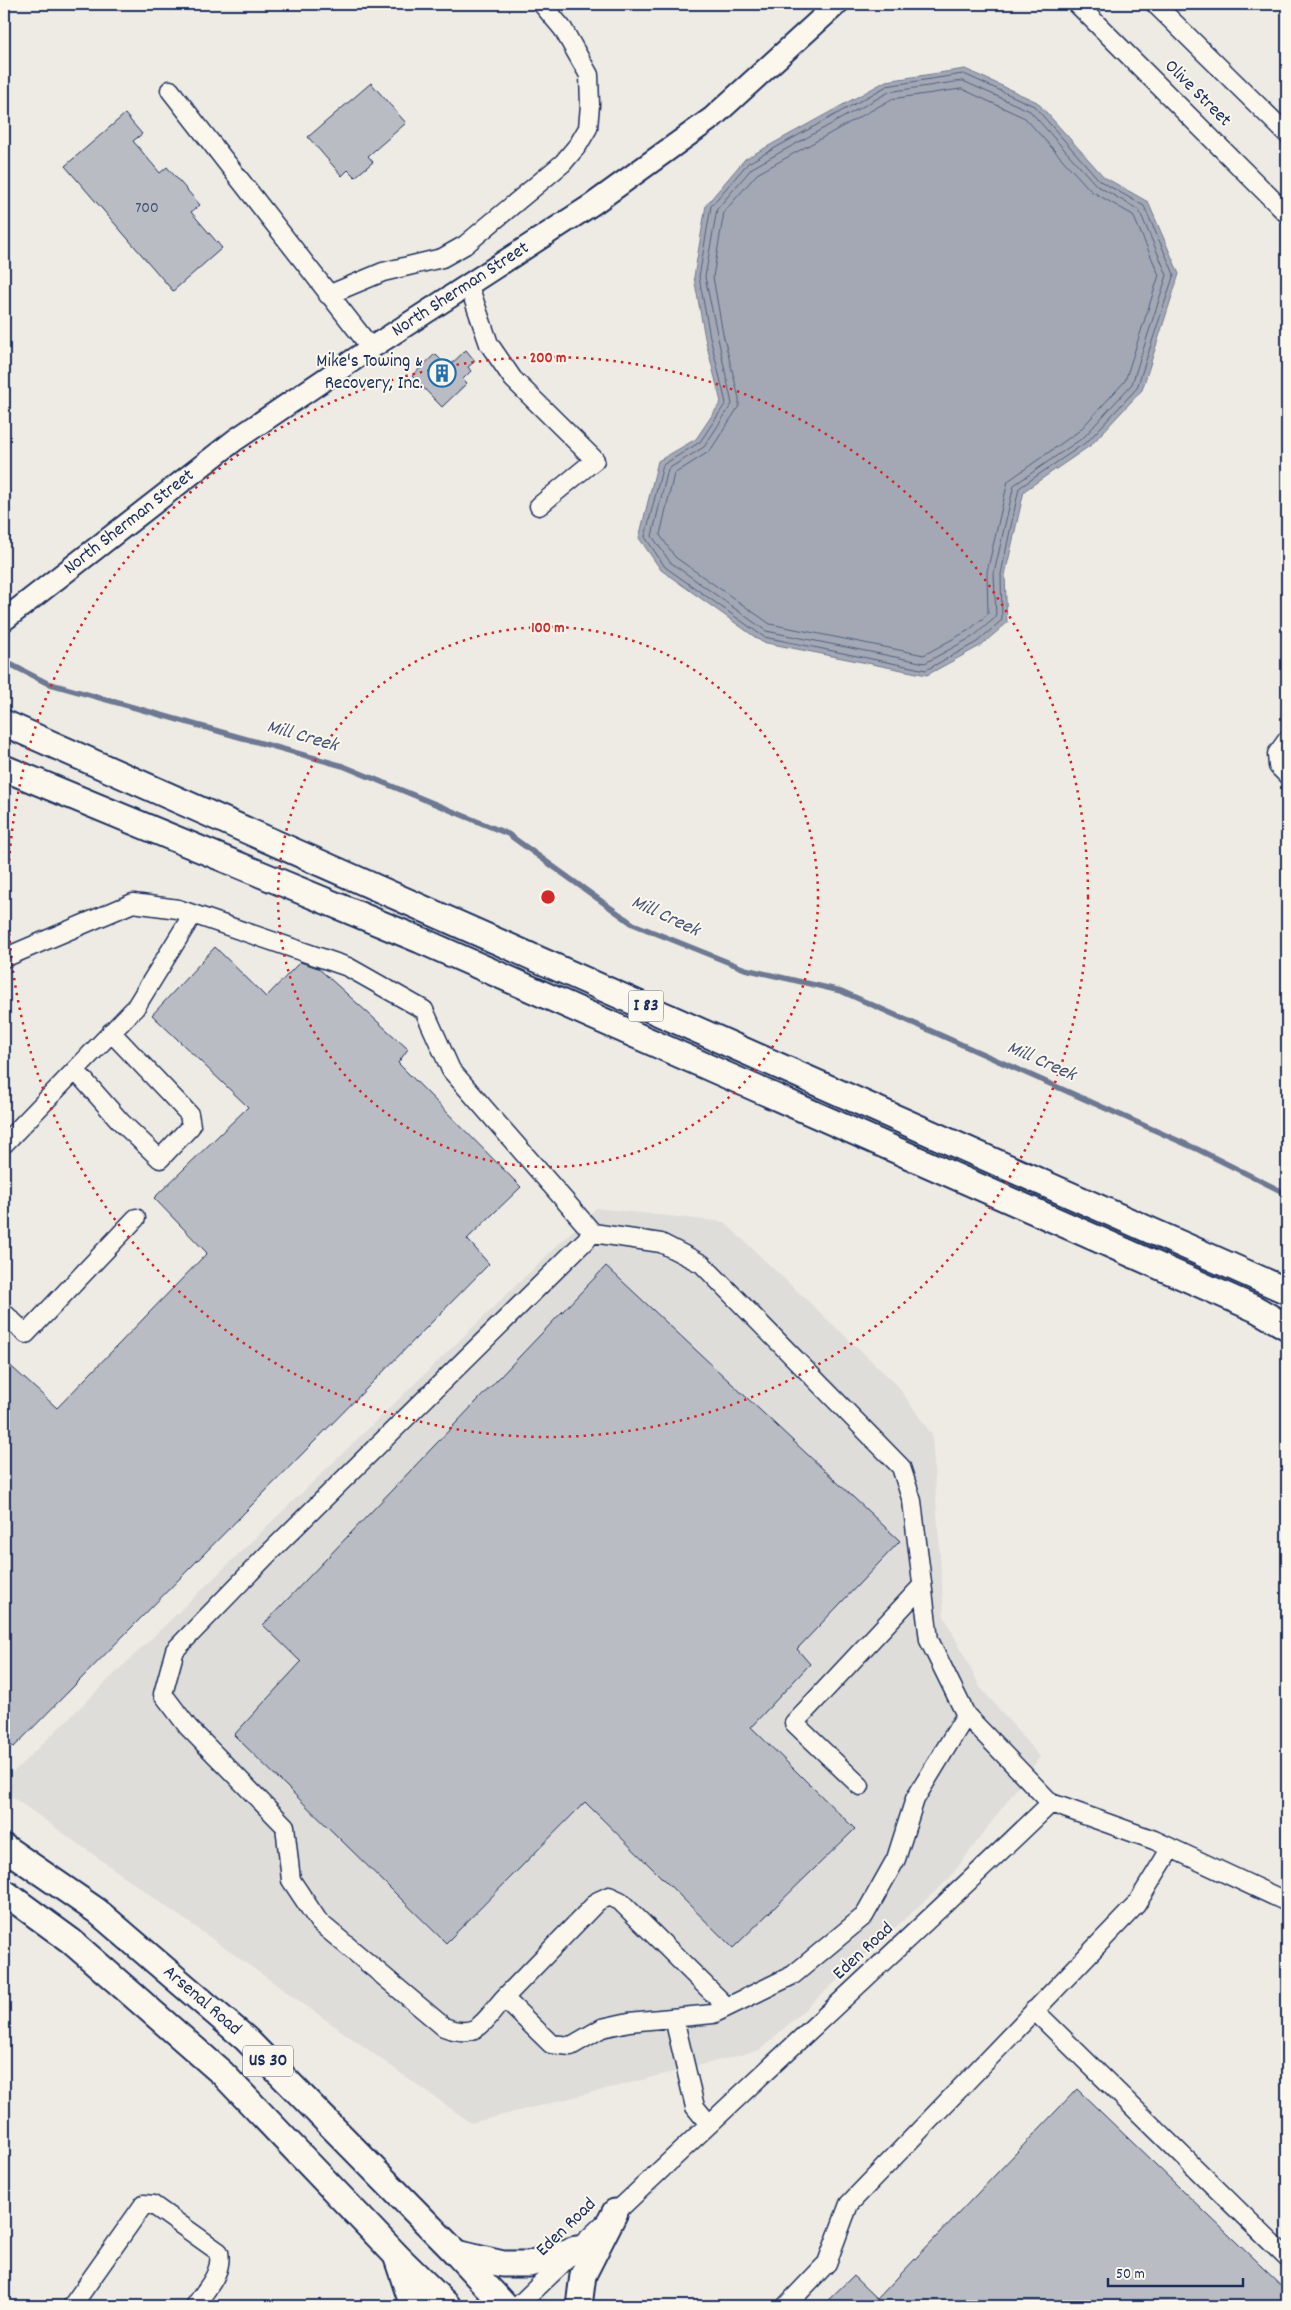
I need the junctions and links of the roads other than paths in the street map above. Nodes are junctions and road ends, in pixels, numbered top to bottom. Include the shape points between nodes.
1 (542, 4) edge
2 (837, 4) edge
3 (1156, 4) edge
4 (1086, 7) edge
5 (170, 90) dead end
6 (1287, 134) edge
7 (1287, 214) edge
8 (469, 286) junction
9 (328, 295) junction
10 (371, 348) junction
11 (539, 506) dead end
12 (9, 616) edge
13 (4, 723) edge
14 (1287, 740) edge
15 (4, 768) edge
16 (1287, 776) edge
17 (193, 914) junction
18 (4, 958) edge
19 (111, 1032) junction
20 (75, 1070) junction
21 (4, 1144) edge
22 (136, 1218) dead end
23 (593, 1233) junction
24 (1287, 1291) edge
25 (4, 1313) edge
26 (1287, 1326) edge
27 (922, 1586) junction
28 (966, 1715) junction
29 (860, 1786) dead end
30 (1052, 1803) junction
31 (4, 1847) edge
32 (1171, 1848) junction
33 (4, 1892) edge
34 (1287, 1902) edge
35 (504, 1998) junction
36 (727, 2007) junction
37 (1034, 2010) junction
38 (674, 2018) junction
39 (709, 2124) junction
40 (615, 2212) junction
41 (576, 2250) junction
42 (456, 2253) junction
43 (397, 2256) junction
44 (1287, 2258) edge
45 (72, 2306) edge
46 (195, 2306) edge
47 (413, 2306) edge
48 (448, 2306) edge
49 (505, 2306) edge
50 (518, 2306) edge
51 (579, 2306) edge
52 (786, 2306) edge

1 - 9 street via 563,29 589,75 588,128 578,145 563,163 465,245 442,258 383,272
2 - 8 main road, North Sherman Street via 712,118 593,204
3 - 6 street
4 - 7 street, Olive Street
5 - 9 street
8 - 10 main road, North Sherman Street
8 - 11 street via 489,344 513,379 595,460
9 - 10 street
10 - 12 main road, North Sherman Street via 235,440
13 - 24 highway, I 83
14 - 16 street via 1277,754 1278,766
15 - 26 highway, I 83 via 420,940 1256,1309
17 - 18 street via 133,903
17 - 19 street via 135,1008
17 - 23 street via 348,967 424,1010 451,1070
19 - 20 street
19 - 20 street via 189,1114 191,1126 160,1158 120,1121
20 - 21 street
22 - 25 street via 26,1334
23 - 27 street via 661,1243 702,1264 900,1468 912,1501
23 - 35 street via 175,1650 163,1694 188,1727 285,1826 291,1880 319,1922 444,2027 460,2033 475,2030
27 - 28 street via 929,1640
27 - 29 street via 794,1723
28 - 30 street
28 - 36 street via 915,1799 896,1859 864,1916 793,1975
30 - 32 street
30 - 39 street, Eden Road
31 - 42 highway, Arsenal Road / US 30 via 97,1911 246,2039
32 - 34 street
32 - 37 street via 1136,1905
33 - 43 highway, US 30 via 71,1941 222,2073
35 - 36 street via 598,1901 609,1896 620,1901
35 - 38 street via 551,2044 571,2046 602,2028
36 - 38 street via 713,2014
37 - 44 street
37 - 52 street via 849,2204 826,2263
38 - 39 street via 695,2107
39 - 40 street, Eden Road
40 - 41 street, Eden Road
40 - 51 highway via 583,2274
41 - 42 highway via 528,2264 503,2264
41 - 50 street, Eden Road
42 - 49 highway, Arsenal Road / US 30
43 - 47 highway
43 - 48 highway, US 30
45 - 46 street via 144,2204 153,2205 219,2252 221,2262 216,2275

